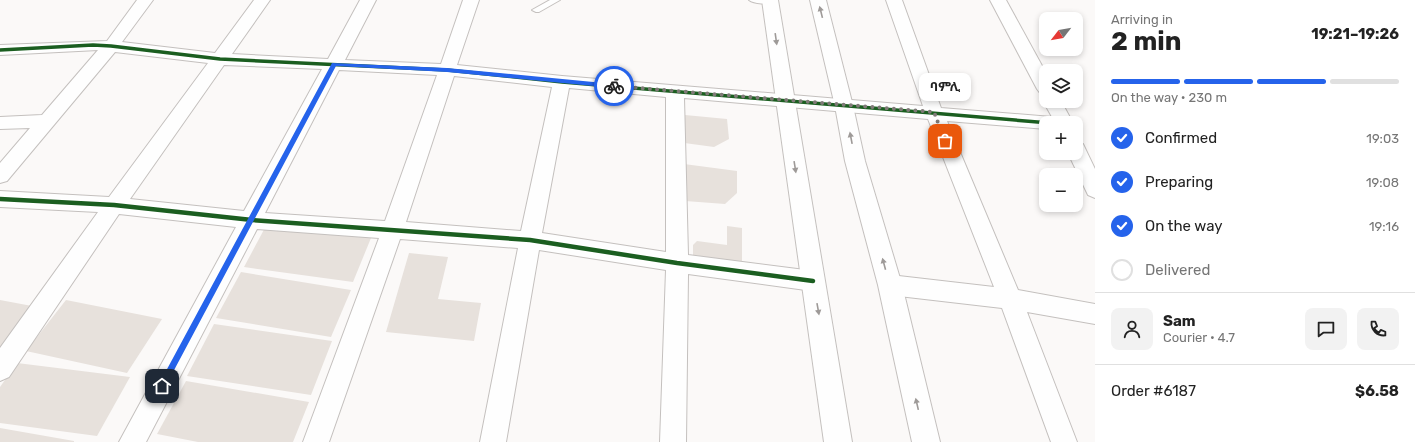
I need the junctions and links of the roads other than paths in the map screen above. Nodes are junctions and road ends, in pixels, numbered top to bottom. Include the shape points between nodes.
1 (145, 0) edge
2 (262, 0) edge
3 (368, 0) edge
4 (471, 0) edge
5 (556, 0) edge
6 (764, 0) edge
7 (818, 0) edge
8 (894, 0) edge
9 (998, 0) edge
10 (536, 10) dead end
11 (111, 46) junction
12 (0, 50) edge
13 (220, 59) junction
14 (334, 64) junction
15 (447, 70) junction
16 (1039, 76) edge
17 (562, 82) junction
18 (675, 90) junction
19 (784, 99) junction
20 (844, 106) junction
21 (934, 112) junction
22 (46, 121) junction
23 (1039, 122) edge
24 (0, 123) edge
25 (1083, 160) edge
26 (1090, 170) edge
27 (0, 176) edge
28 (1095, 190) edge
29 (0, 199) edge
30 (114, 205) junction
31 (252, 220) junction
32 (392, 229) junction
33 (530, 240) junction
34 (677, 263) junction
35 (813, 281) junction
36 (890, 284) junction
37 (1010, 299) junction
38 (1095, 314) edge
39 (0, 369) edge
40 (132, 442) edge
41 (316, 442) edge
42 (493, 442) edge
43 (673, 442) edge
44 (838, 442) edge
45 (926, 442) edge
46 (1064, 442) edge

1 - 11 street
2 - 13 street
3 - 14 street
4 - 15 street
5 - 10 lane
6 -> 19 highway
20 -> 7 highway
8 - 21 street
9 - 16 street
11 - 12 street
11 - 13 street
11 - 22 street
13 - 14 street
13 - 30 street
14 - 15 street
14 - 31 street
15 - 17 street
15 - 32 street
17 - 18 street
17 - 33 street
18 - 19 street
18 - 34 street
19 - 20 street
19 -> 35 highway
20 - 21 street
36 -> 20 highway via 855,160
21 - 23 street
21 - 37 street
22 - 24 street
22 - 27 street
25 - 26 street
26 - 28 street
29 - 30 street
30 - 31 street
30 - 39 street
31 - 32 street
31 - 40 street
32 - 33 street
32 - 41 street
33 - 34 street
33 - 42 street
34 - 35 street
34 - 43 street
35 -> 44 highway
36 - 37 street
45 -> 36 highway
37 - 38 street
37 - 46 street

